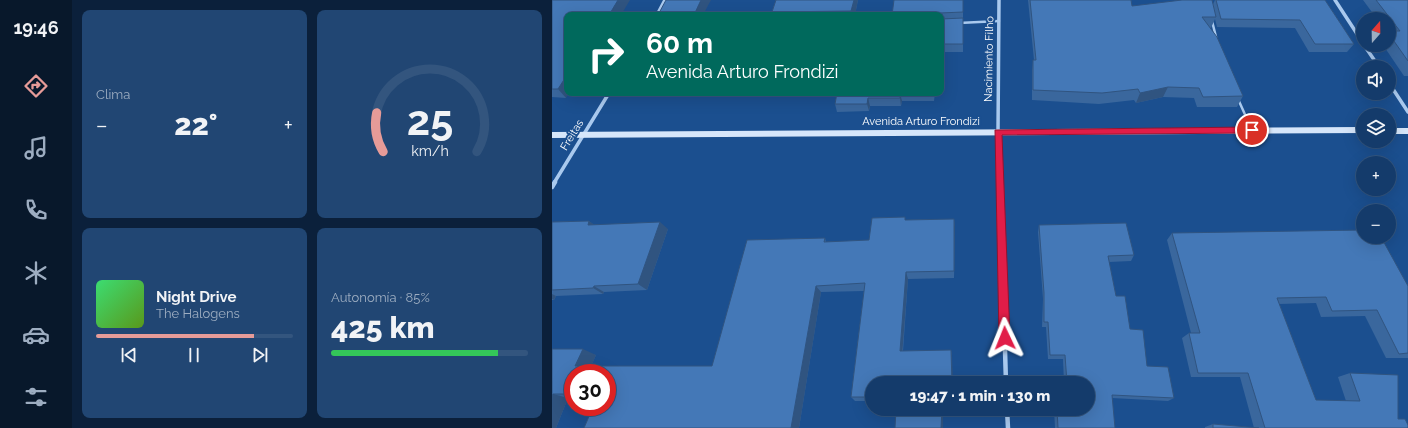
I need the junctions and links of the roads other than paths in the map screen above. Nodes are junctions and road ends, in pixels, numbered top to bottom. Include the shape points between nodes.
1 (665, 0) edge
2 (999, 0) edge
3 (1334, 0) edge
4 (658, 12) edge
5 (1211, 15) edge
6 (999, 20) junction
7 (956, 23) edge
8 (1356, 32) edge
9 (1217, 45) edge
10 (1396, 94) edge
11 (1237, 95) edge
12 (607, 96) edge
13 (1408, 112) edge
14 (1252, 130) junction
15 (1356, 130) edge
16 (1396, 131) edge
17 (1408, 131) edge
18 (998, 132) junction
19 (552, 135) edge
20 (583, 135) junction
21 (552, 187) edge
22 (1006, 376) edge
23 (1007, 416) edge
24 (1008, 428) edge

1 - 4 street
2 - 6 street, Nacimiento Filho
3 - 8 street
5 - 9 lane
6 - 7 lane
6 - 18 street, Nacimiento Filho
10 - 13 street
11 - 14 lane
12 - 20 street, Freitas
14 - 15 main road, Avenida Arturo Frondizi
14 - 18 main road, Avenida Arturo Frondizi
16 - 17 main road
18 - 20 main road, Avenida Arturo Frondizi
18 - 22 street, Nacimiento Filho
19 - 20 main road, Avenida Arturo Frondizi
20 - 21 street, Freitas
23 - 24 street

